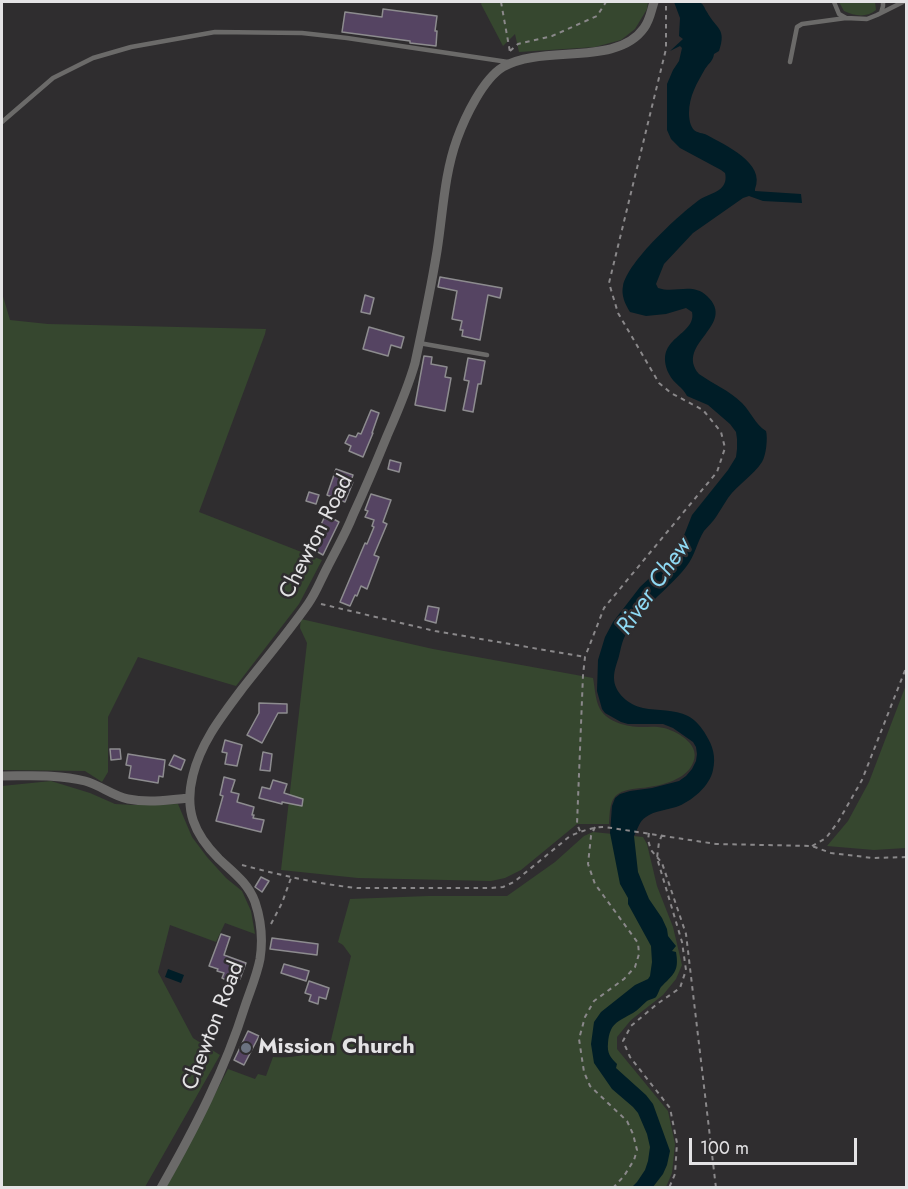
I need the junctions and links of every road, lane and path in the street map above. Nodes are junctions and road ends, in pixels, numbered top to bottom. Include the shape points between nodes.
1 (501, 2) edge
2 (606, 2) edge
3 (654, 2) edge
4 (666, 2) edge
5 (834, 2) edge
6 (883, 2) edge
7 (903, 2) edge
8 (881, 13) junction
9 (846, 18) junction
10 (510, 51) junction
11 (790, 62) dead end
12 (513, 63) junction
13 (2, 122) edge
14 (419, 343) junction
15 (487, 355) dead end
16 (310, 602) junction
17 (585, 657) junction
18 (906, 668) edge
19 (2, 776) edge
20 (189, 798) junction
21 (595, 827) junction
22 (580, 831) junction
23 (649, 833) junction
24 (662, 835) junction
25 (812, 846) junction
26 (906, 856) edge
27 (657, 858) junction
28 (240, 864) dead end
29 (291, 878) junction
30 (261, 933) junction
31 (161, 1188) edge
32 (613, 1188) edge
33 (669, 1188) edge
34 (716, 1188) edge

1 - 10 path
2 - 10 path via 597,16 552,36 518,44
3 - 12 street, Chewton Road via 641,32 620,46
4 - 17 path via 666,49 609,283 618,312 659,383 703,410 721,432 725,448 717,472 604,608
5 - 9 lane via 839,14
6 - 8 lane
7 - 8 lane
8 - 9 lane via 867,19
9 - 11 lane via 797,27
10 - 12 path
12 - 13 lane via 302,33 215,32 93,58 53,78
12 - 14 street, Chewton Road via 488,82 456,140
14 - 15 lane
14 - 16 street, Chewton Road via 407,388 351,520
16 - 17 path via 435,631
16 - 20 street, Chewton Road via 213,729 199,756
17 - 22 path via 577,824
18 - 25 path via 862,780 826,838
19 - 20 street via 54,776 87,781 128,799
20 - 30 street, Chewton Road via 196,828 205,843 250,890
21 - 22 path
21 - 23 path
21 - 32 path via 588,864 595,884 638,943 639,954 635,967 624,979 594,1001 579,1039 590,1086 627,1121 637,1150
22 - 29 path via 503,887 357,888
23 - 24 path
23 - 27 path via 651,850
24 - 25 path via 716,843
24 - 27 path
25 - 26 path via 831,853 873,858
27 - 33 path via 682,942 686,970 680,988 631,1026 623,1041 630,1057 670,1108 677,1143 675,1174
27 - 34 path via 686,934
28 - 29 path
29 - 30 path via 267,932
30 - 31 street, Chewton Road via 260,960 235,1037 206,1104

